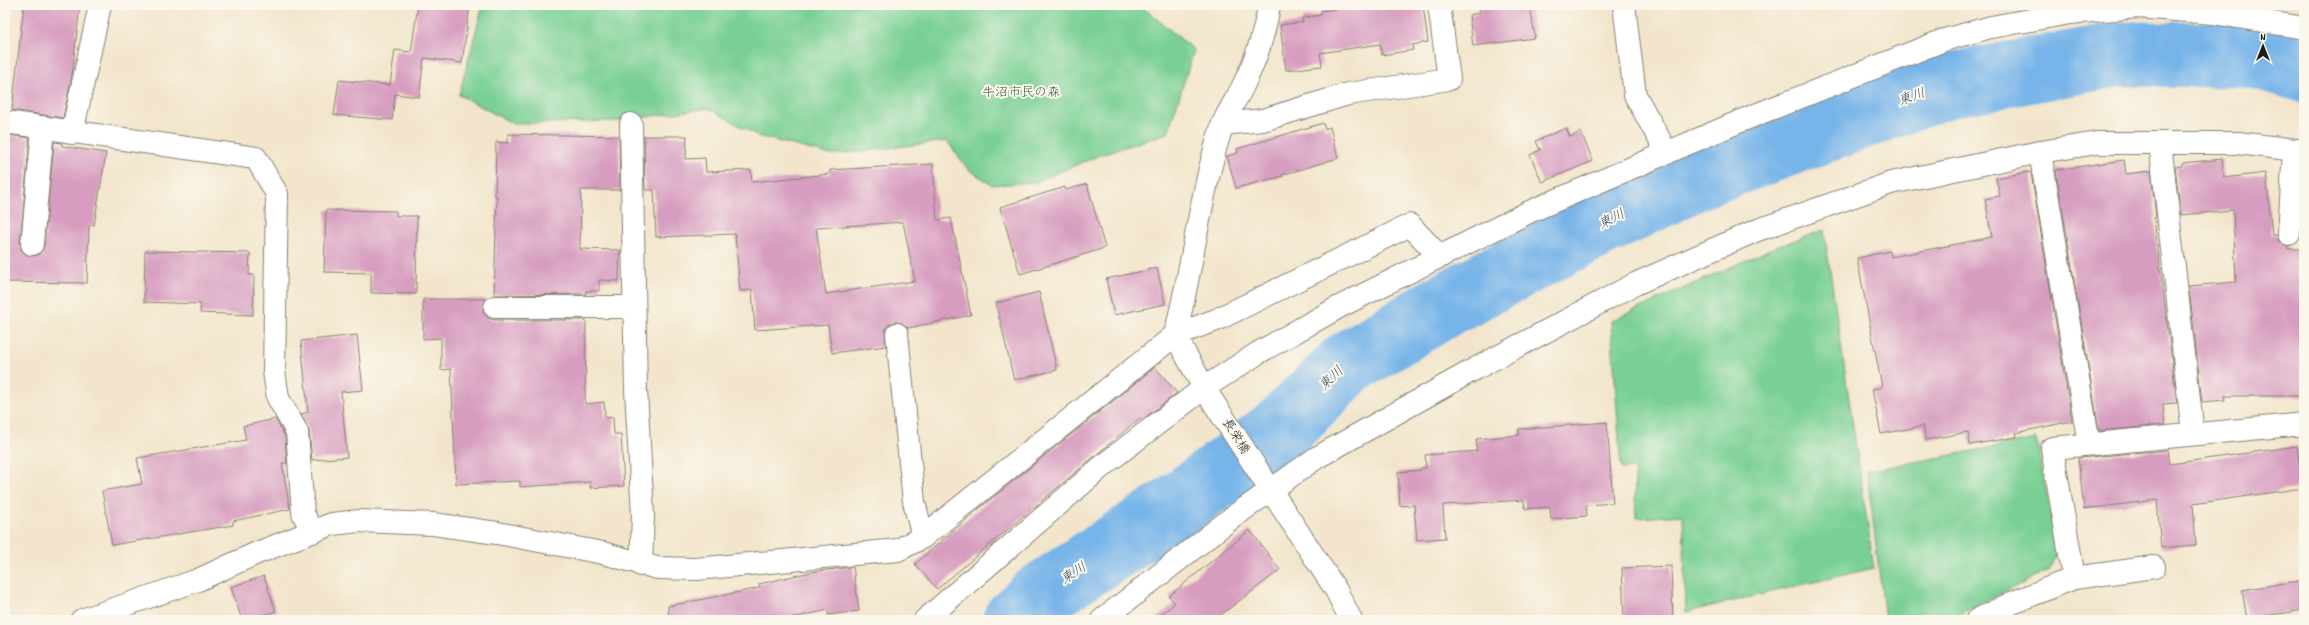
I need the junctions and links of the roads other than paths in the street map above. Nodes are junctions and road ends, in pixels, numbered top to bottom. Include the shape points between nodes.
1 (100, 5) edge
2 (1269, 5) edge
3 (1439, 5) edge
4 (1624, 5) edge
5 (2304, 28) edge
6 (5, 122) edge
7 (631, 124) dead end
8 (1223, 124) junction
9 (43, 129) junction
10 (72, 134) junction
11 (2160, 143) junction
12 (2299, 150) edge
13 (2040, 152) junction
14 (1667, 153) junction
15 (2289, 234) dead end
16 (32, 244) dead end
17 (1440, 257) junction
18 (494, 307) dead end
19 (634, 307) junction
20 (897, 334) dead end
21 (1175, 335) junction
22 (1209, 397) junction
23 (2304, 424) edge
24 (2193, 434) junction
25 (2089, 444) junction
26 (1269, 490) junction
27 (312, 532) junction
28 (923, 537) junction
29 (641, 565) junction
30 (2154, 567) dead end
31 (2074, 578) junction
32 (82, 620) edge
33 (926, 620) edge
34 (1102, 620) edge
35 (1351, 620) edge
36 (1977, 620) edge

1 - 10 street
2 - 8 street via 1266,27 1242,87
3 - 8 street via 1449,78 1348,94 1263,120
4 - 14 street via 1635,95
5 - 14 street via 2213,13 2138,7 2070,13 1991,27 1944,40
6 - 9 street
7 - 19 street
8 - 21 street via 1210,168
9 - 10 street
9 - 16 street
10 - 27 street via 256,158 278,194 274,372 278,398 297,432 303,513
11 - 12 street via 2238,143
11 - 13 street via 2097,143
11 - 24 street
12 - 15 street
13 - 25 street
13 - 26 street via 1891,183 1755,231 1635,284 1473,370 1316,458
14 - 17 street via 1529,212
17 - 21 street via 1410,225 1216,320
17 - 22 street via 1339,307 1258,353
18 - 19 street
19 - 29 street via 643,515
20 - 28 street via 914,502
21 - 22 street, 長栄橋
21 - 28 street
22 - 26 street, 長栄橋
22 - 33 street via 1106,463
23 - 24 street
24 - 25 street
25 - 31 street via 2052,448
26 - 34 street
26 - 35 street, 長栄橋 via 1336,590
27 - 29 street via 332,524 359,521 434,524 603,553
27 - 32 street via 198,580
28 - 29 street via 898,550 696,569
30 - 31 street
31 - 36 street

